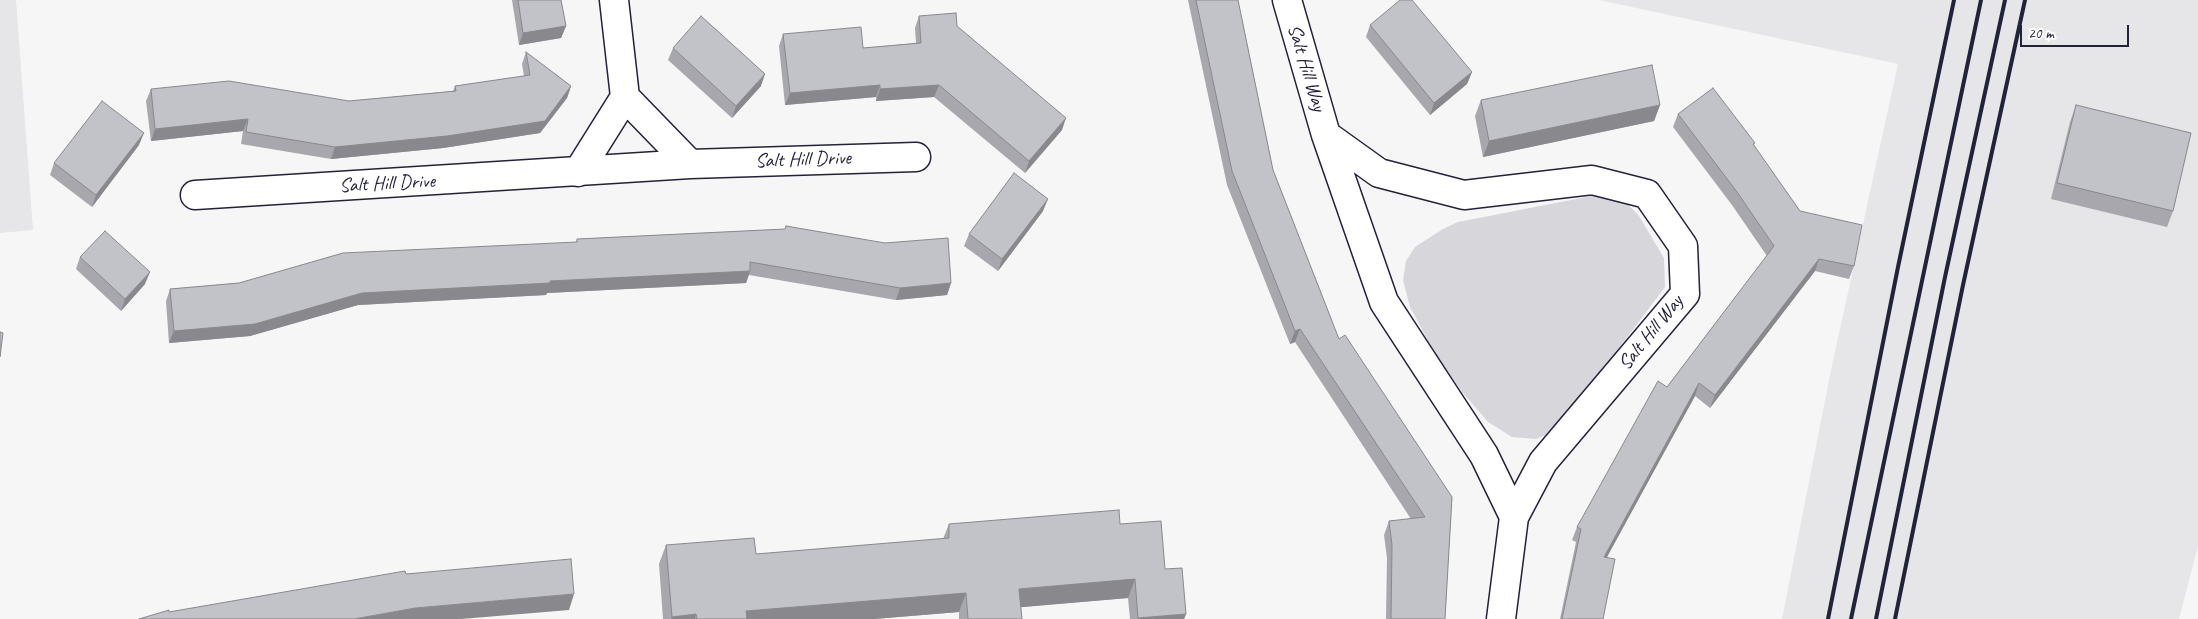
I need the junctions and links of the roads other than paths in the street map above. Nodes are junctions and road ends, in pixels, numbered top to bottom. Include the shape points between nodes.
1 (614, 0) edge
2 (1287, 0) edge
3 (625, 97) junction
4 (1326, 135) junction
5 (916, 157) dead end
6 (690, 164) junction
7 (578, 172) junction
8 (196, 195) dead end
9 (1514, 517) junction
10 (1501, 619) edge

1 - 3 street
2 - 4 street, Salt Hill Way
3 - 6 street
3 - 7 street
4 - 9 street, Salt Hill Way via 1384,302 1484,455
4 - 9 street, Salt Hill Way via 1379,173 1464,195 1592,180 1647,194 1683,246 1685,294 1543,462
5 - 6 street, Salt Hill Drive
6 - 7 street, Salt Hill Drive
7 - 8 street, Salt Hill Drive
9 - 10 street, Salt Hill Way

